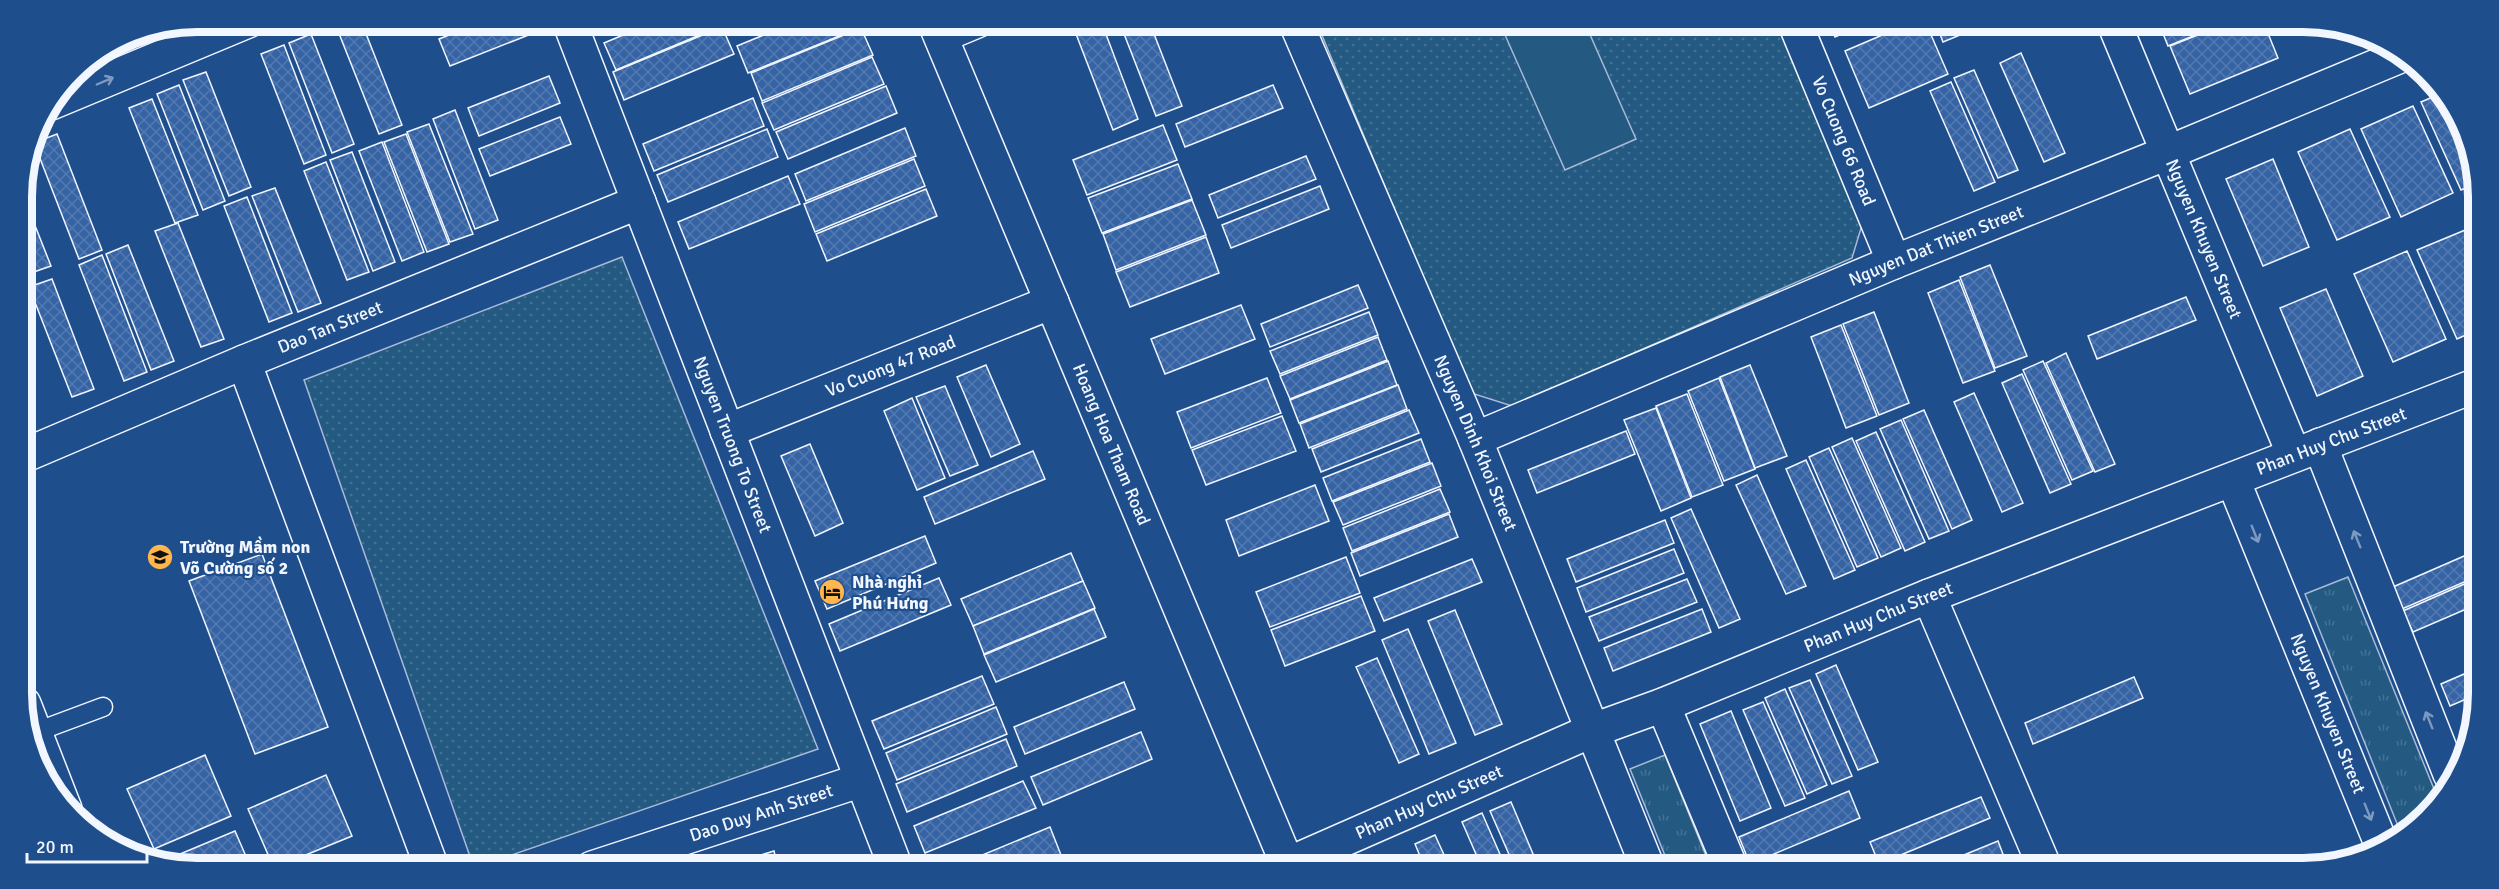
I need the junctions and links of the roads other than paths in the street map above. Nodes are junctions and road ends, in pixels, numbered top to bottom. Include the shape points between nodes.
1 (222, 32) edge
2 (573, 32) edge
3 (940, 32) edge
4 (1300, 32) edge
5 (1799, 32) edge
6 (2118, 32) edge
7 (2394, 59) edge
8 (64, 99) edge
9 (2167, 153) junction
10 (639, 202) junction
11 (1894, 262) junction
12 (1052, 302) junction
13 (244, 362) junction
14 (2468, 388) edge
15 (727, 430) junction
16 (1475, 439) junction
17 (2307, 450) junction
18 (32, 452) edge
19 (2233, 480) junction
20 (1929, 596) junction
21 (1663, 705) junction
22 (103, 707) dead end
23 (34, 722) edge
24 (1592, 731) junction
25 (2448, 769) edge
26 (862, 780) junction
27 (2379, 838) edge
28 (1285, 857) edge
29 (1308, 857) edge
30 (1644, 857) edge
31 (1727, 857) edge
32 (2040, 857) edge
33 (428, 858) edge
34 (623, 858) edge
35 (892, 858) edge

8 -> 1 street
2 - 10 street, Nguyen Truong To Street
3 - 12 street, Hoang Hoa Tham Road
4 - 16 street, Nguyen Dinh Khoi Street
5 - 11 street, Vo Cuong 66 Road
6 - 9 street, Nguyen Khuyen Street
7 - 9 street, Nguyen Dat Thien Street
9 - 11 street, Nguyen Dat Thien Street
9 - 17 street, Nguyen Khuyen Street
10 - 13 street, Dao Tan Street
10 - 15 street, Nguyen Truong To Street
11 - 16 street, Nguyen Dat Thien Street
12 - 15 street, Vo Cuong 47 Road
12 - 28 street, Hoang Hoa Tham Road
13 - 18 street, Dao Tan Street
13 - 33 street
14 - 17 street, Phan Huy Chu Street
15 - 26 street, Nguyen Truong To Street
16 - 24 street, Nguyen Dinh Khoi Street
17 - 19 street, Phan Huy Chu Street
25 -> 17 street, Nguyen Khuyen Street
19 - 20 street, Phan Huy Chu Street
19 -> 27 street, Nguyen Khuyen Street
20 - 21 street, Phan Huy Chu Street
20 - 32 street
21 - 24 street, Phan Huy Chu Street
21 - 31 street
22 - 23 lane
24 - 29 street, Phan Huy Chu Street
24 - 30 street, Nguyen Dinh Khoi Street
26 - 34 street, Dao Duy Anh Street
26 - 35 street, Nguyen Truong To Street

